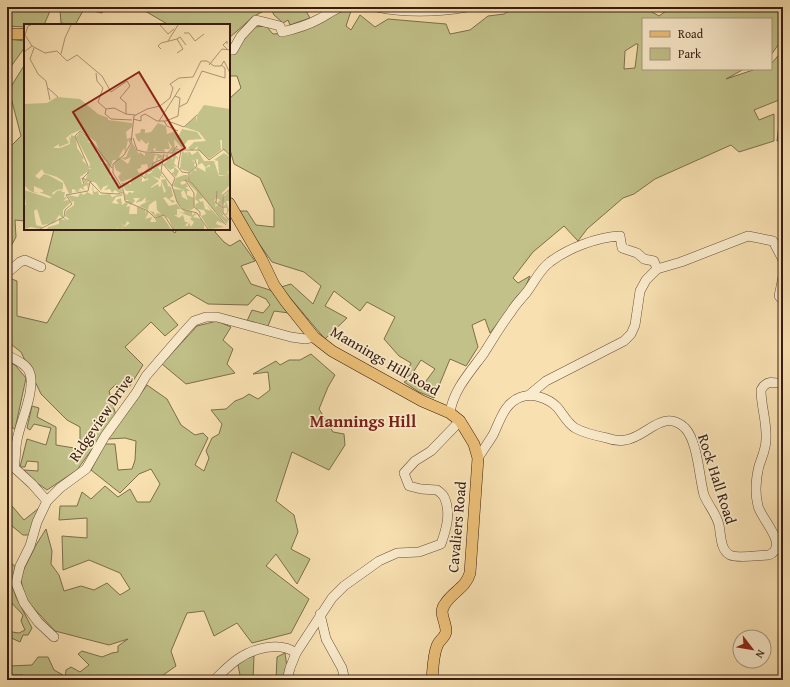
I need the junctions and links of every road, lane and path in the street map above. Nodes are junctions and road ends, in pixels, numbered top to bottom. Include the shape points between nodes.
1 (342, 7) edge
2 (377, 7) edge
3 (467, 7) edge
4 (7, 34) edge
5 (24, 34) edge
6 (230, 50) edge
7 (230, 205) edge
8 (783, 260) edge
9 (41, 267) dead end
10 (657, 269) junction
11 (7, 273) edge
12 (783, 277) edge
13 (783, 301) edge
14 (314, 337) junction
15 (7, 355) edge
16 (783, 384) edge
17 (529, 395) junction
18 (450, 413) junction
19 (460, 421) junction
20 (478, 458) junction
21 (7, 461) edge
22 (14, 468) junction
23 (47, 501) junction
24 (320, 614) junction
25 (54, 637) dead end
26 (296, 653) junction
27 (214, 680) edge
28 (287, 680) edge
29 (345, 680) edge
30 (432, 680) edge

1 - 6 street via 298,28 282,32 280,26 256,20 241,36 233,50
2 - 3 street via 404,11
4 - 5 main road
7 - 14 main road, Mannings Hill Road via 274,285
8 - 10 street via 773,241 748,236
9 - 11 street via 25,260
10 - 17 street via 640,290 635,325 631,334 546,381
10 - 18 street via 654,261 644,260 637,253 622,248 620,236 598,239 560,255 548,263 465,377 451,404
12 - 13 street via 779,296
14 - 18 main road, Mannings Hill Road via 332,351 422,402
14 - 23 street, Ridgeview Drive via 291,337 217,317 194,321 146,376 86,469
15 - 22 street via 24,365 29,371 31,381 17,441
16 - 17 street, Rock Hall Road via 768,382 761,390 766,440 757,476 759,508 778,545 774,553 769,555 738,557 730,555 722,546 719,524 704,495 694,448 684,428 673,421 665,420 625,440 599,437 575,428 545,399
17 - 20 street via 512,401
18 - 19 main road, Mannings Hill Road
19 - 20 main road, Mannings Hill Road via 474,444
19 - 24 street via 431,451 415,461 404,473 408,486 437,490 445,498 448,515 441,544 419,552 397,553 379,561 344,586
20 - 30 main road, Cavaliers Road via 470,573 462,588 444,604 442,612 446,631 437,646
21 - 22 street
22 - 23 street
23 - 25 street, Ridgeview Drive via 20,566 16,583 24,603 38,622
24 - 26 street
24 - 29 street via 326,639 342,668
26 - 27 street via 283,646 271,646 248,652
26 - 28 street

